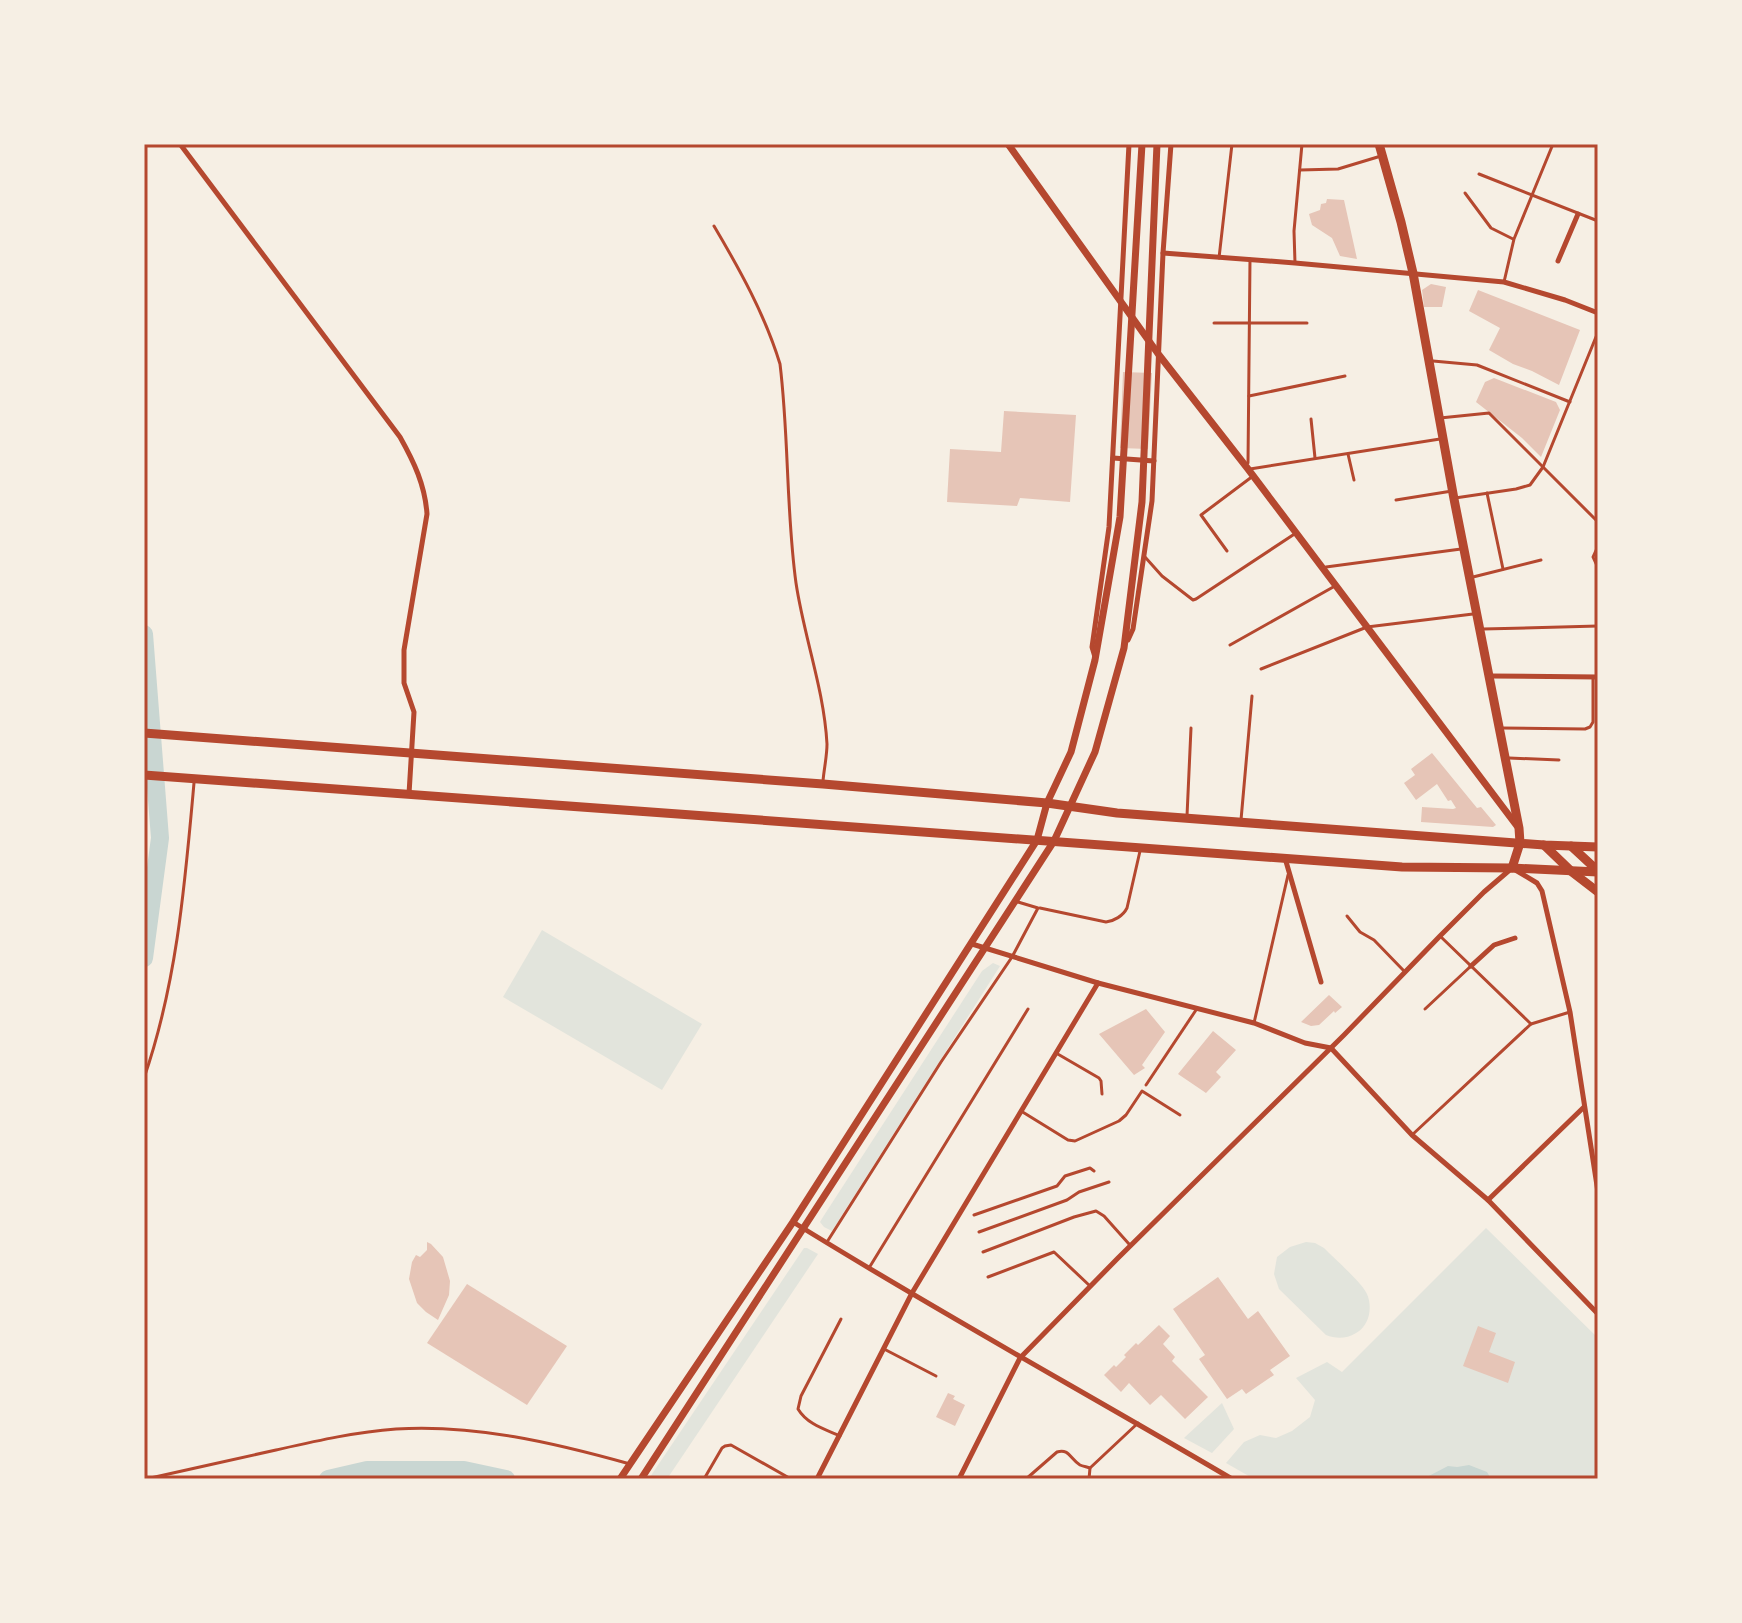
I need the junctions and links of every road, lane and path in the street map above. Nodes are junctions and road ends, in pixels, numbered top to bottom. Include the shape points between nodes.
1 (180, 144) edge
2 (1008, 144) edge
3 (1129, 144) edge
4 (1142, 144) edge
5 (1157, 144) edge
6 (1171, 144) edge
7 (1232, 144) edge
8 (1302, 144) edge
9 (1379, 144) edge
10 (1553, 144) edge
11 (1381, 156) junction
12 (1300, 170) junction
13 (1479, 174) dead end
14 (1465, 193) dead end
15 (1531, 195) junction
16 (1578, 214) junction
17 (1598, 221) edge
18 (714, 226) dead end
19 (1514, 239) junction
20 (1163, 253) junction
21 (1219, 258) junction
22 (1250, 259) junction
23 (1558, 261) dead end
24 (1295, 263) junction
25 (1413, 273) junction
26 (1504, 282) junction
27 (1121, 304) junction
28 (1598, 313) edge
29 (1214, 323) dead end
30 (1249, 323) junction
31 (1307, 323) dead end
32 (1598, 332) edge
33 (1159, 355) junction
34 (1429, 361) junction
35 (1345, 376) dead end
36 (1249, 396) junction
37 (1570, 402) junction
38 (1439, 418) junction
39 (1311, 419) dead end
40 (1443, 439) junction
41 (1348, 454) junction
42 (1113, 458) junction
43 (1315, 458) junction
44 (1154, 461) junction
45 (1543, 467) junction
46 (1250, 473) junction
47 (1354, 480) dead end
48 (1487, 493) junction
49 (1453, 495) junction
50 (1396, 500) dead end
51 (1598, 522) edge
52 (1296, 533) junction
53 (1598, 546) edge
54 (1464, 548) junction
55 (1227, 551) dead end
56 (1143, 556) junction
57 (1541, 560) dead end
58 (1322, 568) junction
59 (1598, 568) edge
60 (1503, 569) junction
61 (1469, 578) junction
62 (1335, 585) junction
63 (1476, 614) junction
64 (1598, 626) edge
65 (1367, 627) junction
66 (1479, 629) junction
67 (1230, 645) dead end
68 (1124, 648) junction
69 (1095, 660) junction
70 (1261, 669) dead end
71 (1490, 676) junction
72 (1596, 677) edge
73 (1252, 696) dead end
74 (1191, 728) dead end
75 (1499, 728) junction
76 (144, 733) edge
77 (412, 754) junction
78 (1505, 758) junction
79 (1559, 760) dead end
80 (144, 775) edge
81 (191, 779) junction
82 (823, 784) junction
83 (409, 795) junction
84 (1047, 803) junction
85 (1069, 807) junction
86 (1187, 819) junction
87 (1241, 823) junction
88 (1519, 828) junction
89 (1037, 840) junction
90 (1054, 841) junction
91 (1520, 843) junction
92 (1544, 845) junction
93 (1571, 846) junction
94 (1598, 847) edge
95 (1141, 848) junction
96 (1285, 857) junction
97 (1512, 868) junction
98 (1289, 872) junction
99 (1572, 872) junction
100 (1598, 872) edge
101 (1598, 892) edge
102 (1014, 901) junction
103 (1038, 908) junction
104 (1347, 916) dead end
105 (1440, 936) junction
106 (1515, 938) dead end
107 (972, 944) junction
108 (984, 948) junction
109 (1012, 957) junction
110 (1471, 966) junction
111 (1406, 972) junction
112 (1321, 982) dead end
113 (1098, 983) junction
114 (1028, 1009) dead end
115 (1425, 1009) dead end
116 (1196, 1010) junction
117 (1570, 1012) junction
118 (1254, 1023) junction
119 (1531, 1024) junction
120 (1331, 1048) junction
121 (1056, 1053) junction
122 (144, 1078) edge
123 (1146, 1085) dead end
124 (1102, 1094) dead end
125 (1584, 1107) junction
126 (1021, 1111) junction
127 (1180, 1115) dead end
128 (1412, 1135) junction
129 (1094, 1171) dead end
130 (1109, 1182) dead end
131 (1598, 1192) edge
132 (1488, 1200) junction
133 (974, 1215) dead end
134 (793, 1222) junction
135 (803, 1228) junction
136 (979, 1232) dead end
137 (827, 1243) junction
138 (1130, 1246) junction
139 (983, 1252) dead end
140 (869, 1268) junction
141 (988, 1277) dead end
142 (1090, 1286) junction
143 (912, 1293) junction
144 (1598, 1314) edge
145 (841, 1319) dead end
146 (884, 1349) junction
147 (1020, 1358) junction
148 (936, 1376) dead end
149 (1138, 1423) junction
150 (840, 1436) junction
151 (1090, 1468) junction
152 (625, 1472) edge
153 (146, 1479) edge
154 (641, 1479) edge
155 (704, 1479) edge
156 (791, 1479) edge
157 (817, 1479) edge
158 (959, 1479) edge
159 (1026, 1479) edge
160 (1089, 1479) edge
161 (1232, 1479) edge

1 - 77 street via 416,465 427,514 404,650 404,683 414,712
2 - 27 street
3 - 27 street
4 - 69 street via 1120,517
5 - 68 street via 1142,502
6 - 20 street
7 - 21 lane
8 - 12 lane
9 - 11 main road
10 - 15 lane
11 - 12 lane via 1338,169
11 - 25 main road
12 - 24 lane
13 - 15 lane
14 - 19 lane via 1491,228
15 - 16 lane
15 - 19 lane
16 - 17 lane
16 - 23 street
18 - 82 lane via 772,337 780,364 796,580 827,747
19 - 26 lane
20 - 21 street
20 - 33 street
21 - 22 street
22 - 24 street
22 - 30 lane
24 - 25 street
25 - 26 street
25 - 34 main road
26 - 28 street
27 - 33 street
27 - 42 street
29 - 30 lane
30 - 31 lane
30 - 36 lane
32 - 37 lane
33 - 44 street
33 - 46 street
34 - 37 lane via 1477,365
34 - 38 main road
35 - 36 lane
36 - 46 lane
37 - 45 lane
38 - 40 main road
38 - 45 lane via 1489,413
39 - 43 lane
40 - 41 lane
40 - 49 main road
41 - 43 lane
41 - 47 lane
42 - 44 street
42 - 69 street via 1092,647
43 - 46 lane
44 - 56 street
45 - 48 lane via 1530,485
45 - 51 lane
46 - 52 street
46 - 55 lane via 1201,515
48 - 49 lane
48 - 60 lane
49 - 50 lane
49 - 54 main road
52 - 56 lane via 1193,600
52 - 58 street
53 - 59 lane via 1593,557
54 - 58 lane
54 - 61 main road
56 - 68 street via 1133,629
57 - 60 lane
58 - 62 street
60 - 61 lane
61 - 63 main road
62 - 65 street
62 - 67 lane
63 - 65 lane
63 - 66 main road
64 - 66 lane
65 - 70 lane
65 - 88 street
66 - 71 main road
68 - 85 street via 1095,752
69 - 84 street via 1071,752
71 - 72 street
71 - 75 main road
72 - 75 lane via 1590,727
73 - 87 lane
74 - 86 lane
75 - 78 main road
76 - 77 main road
77 - 82 main road
77 - 83 street
78 - 79 lane
78 - 88 main road
80 - 81 main road
81 - 83 main road
81 - 122 lane via 183,902 172,972
82 - 84 main road
83 - 89 main road
84 - 85 main road
84 - 89 street
85 - 86 main road
85 - 90 street
86 - 87 main road
87 - 91 main road
88 - 91 main road
89 - 90 main road
89 - 107 street
90 - 95 main road
90 - 102 street
91 - 92 main road
91 - 97 main road
92 - 93 main road
92 - 99 main road
93 - 94 main road
93 - 100 main road
95 - 96 main road
95 - 103 lane via 1127,908 1115,919 1106,922
96 - 97 main road via 1402,867
96 - 98 street
97 - 99 main road
97 - 105 street
97 - 117 street via 1542,891
98 - 112 street
98 - 118 lane
99 - 100 main road
99 - 101 main road
102 - 103 lane
102 - 108 street
103 - 109 lane
104 - 111 lane
105 - 110 lane
105 - 111 street
106 - 110 street via 1494,945
107 - 108 street
107 - 134 street
108 - 109 street
108 - 135 street
109 - 113 street
109 - 137 lane
110 - 115 lane
110 - 119 lane
111 - 120 street
113 - 116 street
113 - 121 street
114 - 140 lane
116 - 118 street
116 - 123 lane
117 - 119 lane
117 - 125 street
118 - 120 street
119 - 128 lane
120 - 128 street
120 - 138 street
121 - 124 lane via 1099,1078
121 - 126 street
125 - 131 street
125 - 132 street
126 - 127 lane via 1075,1141 1119,1121 1142,1091
126 - 143 street
128 - 132 street
129 - 133 lane via 1065,1176 1057,1186
130 - 136 lane
132 - 144 street
134 - 135 street
134 - 152 street
135 - 137 street
135 - 154 street
137 - 140 street
138 - 139 lane via 1096,1211
138 - 142 street
140 - 143 street
141 - 142 lane via 1054,1252
142 - 147 street
143 - 146 street
143 - 147 street
145 - 150 lane via 798,1409 810,1423
146 - 148 lane
146 - 150 street
147 - 149 street
147 - 158 street
149 - 151 lane
149 - 161 street
150 - 157 street
151 - 159 lane via 1063,1450
151 - 160 lane
152 - 153 lane via 561,1446 521,1438 398,1429 354,1433
155 - 156 lane via 722,1448 731,1445

